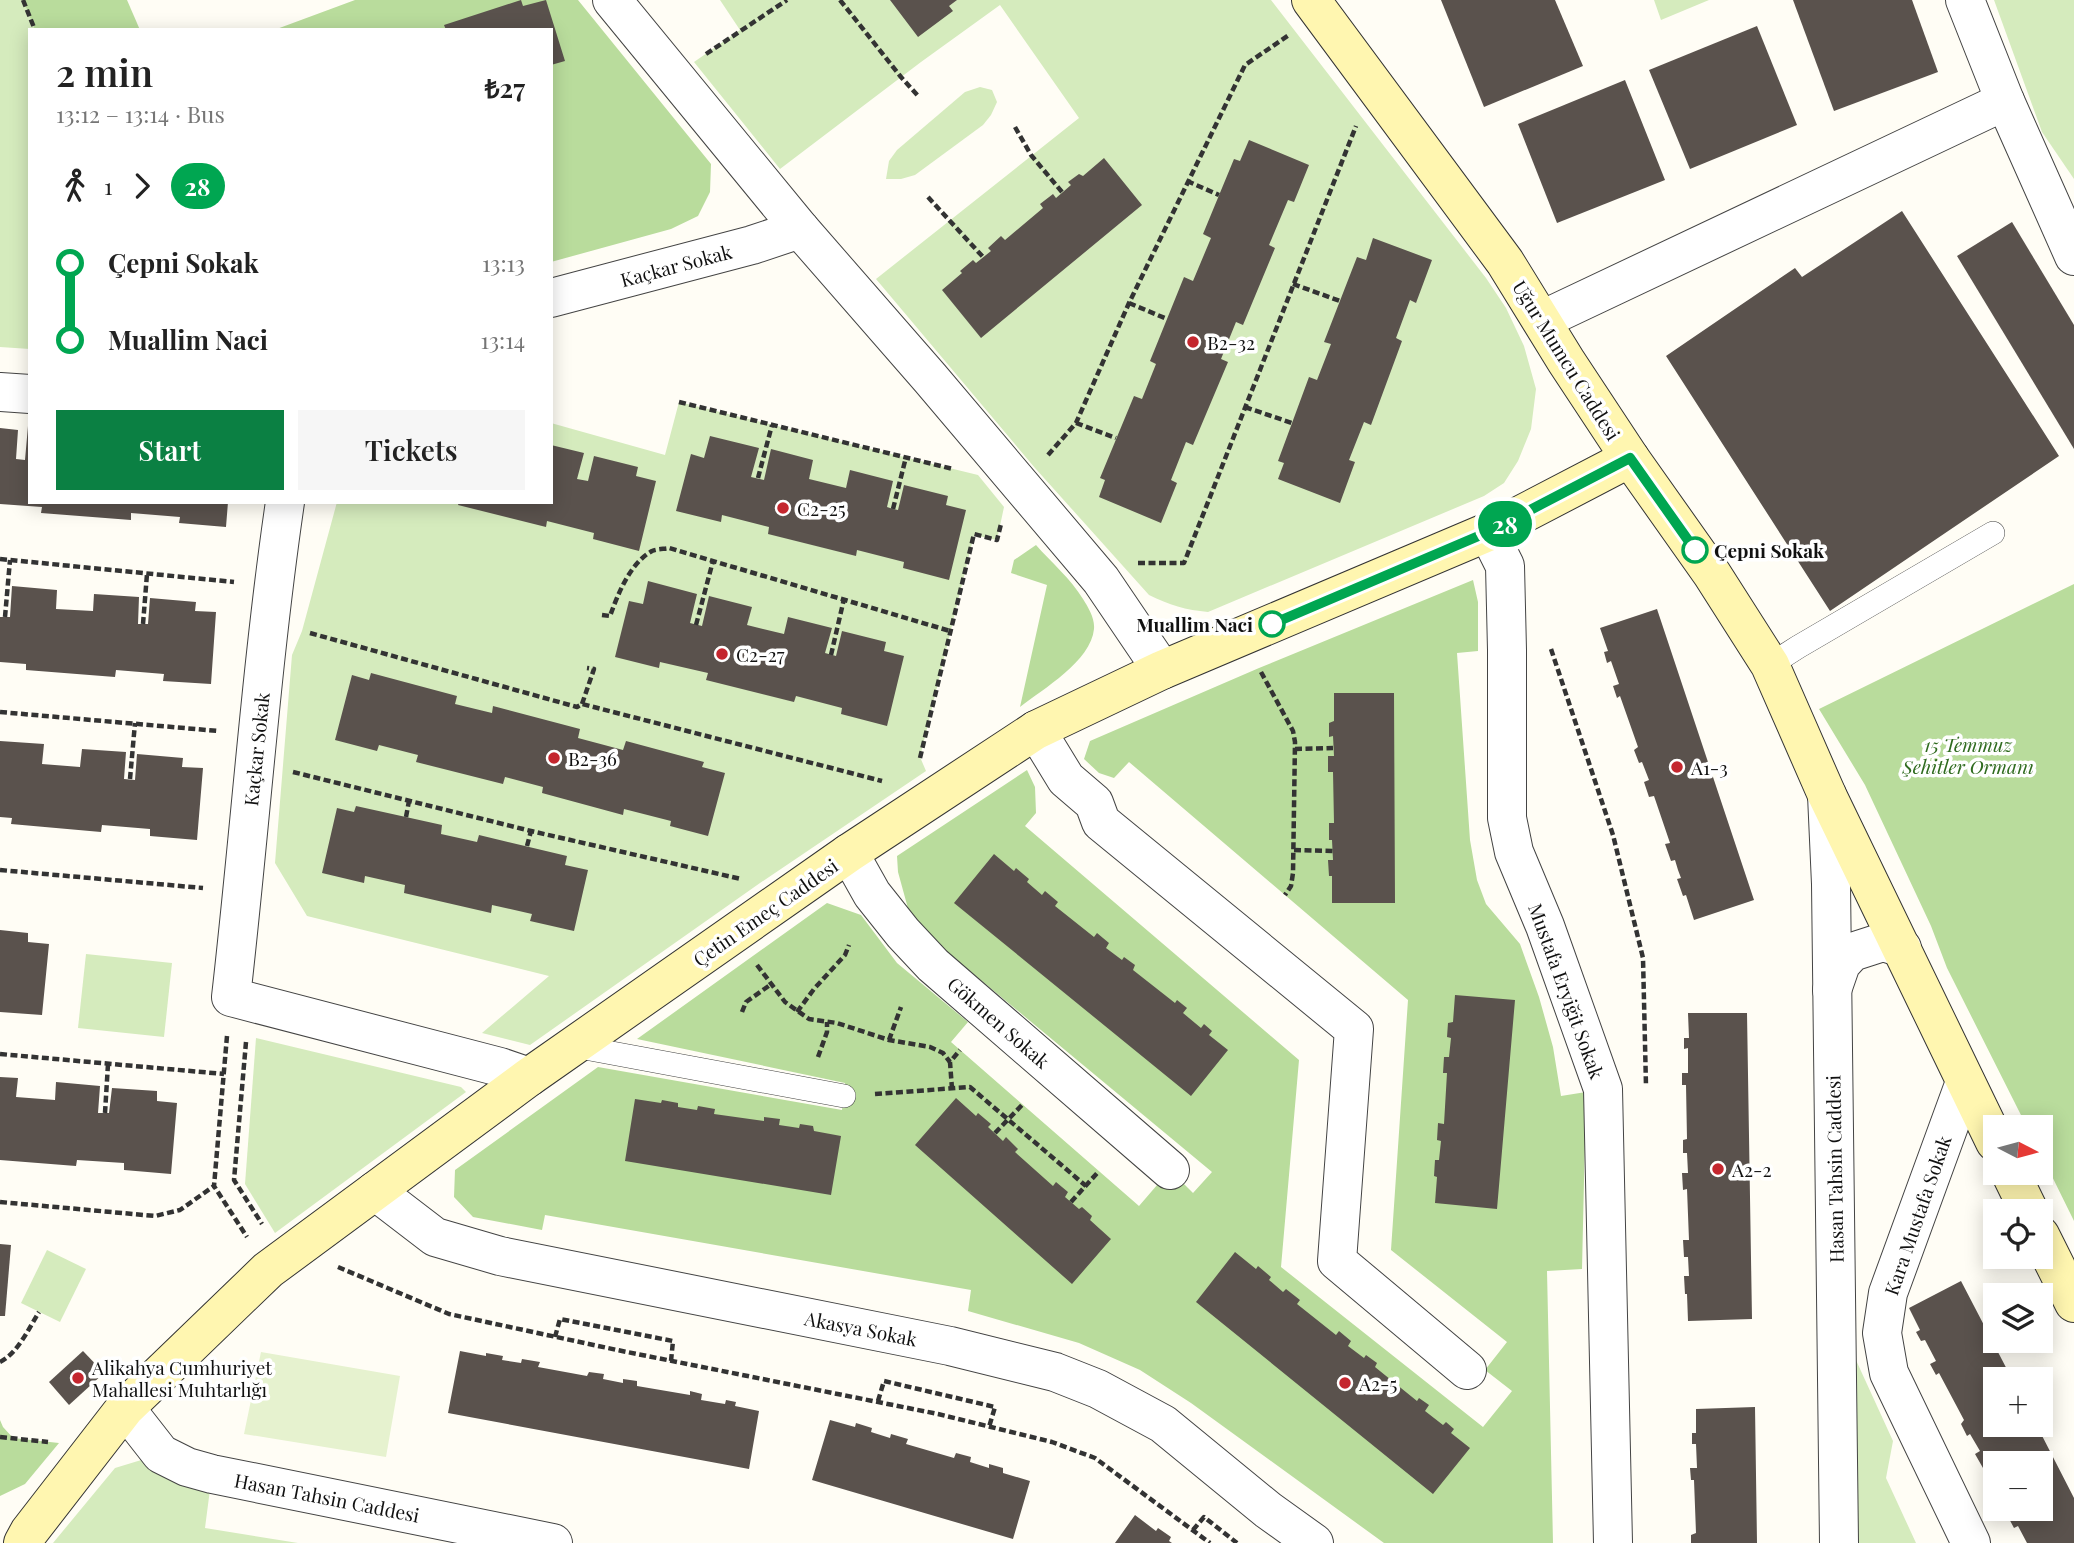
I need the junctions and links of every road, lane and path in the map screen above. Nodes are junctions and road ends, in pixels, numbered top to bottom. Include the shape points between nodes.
1 (23, 0) edge
2 (612, 0) edge
3 (787, 0) edge
4 (840, 0) edge
5 (1965, 0) edge
6 (1303, 15) edge
7 (34, 28) edge
8 (704, 56) dead end
9 (919, 97) dead end
10 (2005, 101) junction
11 (1360, 115) dead end
12 (1015, 127) dead end
13 (1187, 181) junction
14 (1062, 192) dead end
15 (1219, 195) dead end
16 (928, 197) dead end
17 (800, 229) junction
18 (2074, 256) edge
19 (983, 257) dead end
20 (1293, 284) junction
21 (553, 297) edge
22 (1340, 301) dead end
23 (1129, 303) junction
24 (1167, 319) dead end
25 (1542, 320) junction
26 (0, 392) edge
27 (28, 394) edge
28 (679, 402) dead end
29 (1245, 407) junction
30 (1076, 423) junction
31 (1292, 423) dead end
32 (772, 425) junction
33 (1116, 438) dead end
34 (906, 457) junction
35 (1630, 458) junction
36 (1040, 462) dead end
37 (954, 469) dead end
38 (758, 478) dead end
39 (285, 504) edge
40 (893, 509) dead end
41 (1002, 518) dead end
42 (1488, 532) junction
43 (1993, 533) dead end
44 (0, 559) edge
45 (10, 560) junction
46 (713, 561) junction
47 (1133, 563) dead end
48 (147, 574) junction
49 (844, 599) junction
50 (271, 604) junction
51 (602, 615) dead end
52 (5, 617) dead end
53 (144, 624) dead end
54 (696, 625) dead end
55 (950, 631) junction
56 (831, 655) dead end
57 (1770, 665) junction
58 (587, 668) dead end
59 (1259, 668) dead end
60 (1162, 670) junction
61 (582, 704) junction
62 (0, 712) edge
63 (135, 723) junction
64 (1036, 730) junction
65 (1333, 748) dead end
66 (256, 749) junction
67 (1295, 749) junction
68 (923, 764) dead end
69 (130, 779) dead end
70 (890, 783) dead end
71 (1827, 795) junction
72 (409, 801) junction
73 (405, 817) dead end
74 (531, 831) junction
75 (527, 846) dead end
76 (1294, 850) junction
77 (1333, 851) dead end
78 (849, 853) junction
79 (0, 870) edge
80 (747, 880) dead end
81 (242, 892) junction
82 (1285, 895) dead end
83 (849, 945) dead end
84 (1902, 948) junction
85 (752, 957) dead end
86 (771, 985) junction
87 (1832, 990) junction
88 (240, 999) junction
89 (901, 1007) dead end
90 (742, 1012) dead end
91 (797, 1012) junction
92 (827, 1022) junction
93 (888, 1040) junction
94 (574, 1046) junction
95 (960, 1050) dead end
96 (0, 1054) edge
97 (818, 1057) dead end
98 (950, 1062) junction
99 (108, 1064) junction
100 (224, 1074) junction
101 (529, 1077) junction
102 (1965, 1082) junction
103 (952, 1089) junction
104 (844, 1097) joint
105 (1022, 1105) dead end
106 (104, 1113) dead end
107 (1983, 1118) edge
108 (1008, 1119) junction
109 (995, 1133) dead end
110 (1170, 1170) dead end
111 (1099, 1171) dead end
112 (214, 1186) junction
113 (1086, 1186) junction
114 (374, 1191) junction
115 (0, 1202) edge
116 (1071, 1202) dead end
117 (262, 1226) dead end
118 (248, 1238) dead end
119 (2053, 1261) edge
120 (337, 1266) dead end
121 (2074, 1303) edge
122 (39, 1312) dead end
123 (555, 1337) junction
124 (671, 1361) junction
125 (0, 1362) edge
126 (1467, 1370) dead end
127 (878, 1401) junction
128 (125, 1408) junction
129 (989, 1427) junction
130 (1193, 1530) junction
131 (23, 1543) edge
132 (553, 1543) edge
133 (1210, 1543) edge
134 (1237, 1543) edge
135 (1314, 1543) edge
136 (1612, 1543) edge
137 (1839, 1543) edge
138 (1971, 1543) edge

1 - 7 path
2 - 17 street
3 - 8 path
4 - 9 path
5 - 10 street
6 - 13 path via 1245,65
6 - 25 street, Uğur Mumcu Caddesi via 1505,262
10 - 18 street
10 - 25 street
11 - 20 path
12 - 14 path
13 - 15 path
13 - 23 path
16 - 19 path
17 - 21 street, Kaçkar Sokak
17 - 60 street via 1101,580
20 - 22 path
20 - 29 path
23 - 24 path
23 - 30 path
25 - 35 street, Uğur Mumcu Caddesi
26 - 27 street
28 - 32 path
29 - 31 path
29 - 47 path via 1184,563
30 - 33 path
30 - 36 path
32 - 34 path
32 - 38 path
34 - 37 path
34 - 40 path
35 - 42 street, Çetin Emeç Caddesi
35 - 57 street, Uğur Mumcu Caddesi
39 - 50 street, Kaçkar Sokak
41 - 55 path via 997,540 974,534
42 - 60 street, Çetin Emeç Caddesi
42 - 136 street, Mustafa Eryiğit Sokak via 1505,566 1507,818 1514,852 1603,1089
43 - 57 lane
44 - 45 path
45 - 48 path
45 - 52 path
46 - 49 path
46 - 51 path via 669,548 654,550 620,586 610,616
46 - 54 path
48 - 50 path
48 - 53 path
49 - 55 path
49 - 56 path
50 - 61 path via 577,707
50 - 66 street, Kaçkar Sokak
55 - 68 path via 920,758
57 - 71 street, Uğur Mumcu Caddesi
58 - 61 path via 594,669
59 - 67 path via 1293,731
60 - 64 street, Çetin Emeç Caddesi
61 - 70 path
62 - 63 path
63 - 66 path
63 - 69 path
64 - 78 street, Çetin Emeç Caddesi
64 - 126 street via 1066,779 1094,803 1101,822 1354,1029 1337,1261
65 - 67 path
66 - 72 path
66 - 81 street, Kaçkar Sokak
67 - 76 path
71 - 84 street, Uğur Mumcu Caddesi
71 - 87 street, Hasan Tahsin Caddesi
72 - 73 path
72 - 74 path
74 - 75 path
74 - 80 path
76 - 77 path
76 - 82 path via 1291,886
78 - 94 street, Çetin Emeç Caddesi
78 - 110 street, Gökmen Sokak via 902,933 933,965
79 - 81 path
81 - 88 street, Kaçkar Sokak
83 - 91 path
84 - 87 street via 1883,942 1852,952 1841,964
84 - 102 street, Uğur Mumcu Caddesi
85 - 86 path
86 - 90 path via 746,1002
86 - 91 path
87 - 137 street, Hasan Tahsin Caddesi
88 - 100 path
88 - 101 street
88 - 117 path via 234,1180
89 - 93 path
91 - 92 path
92 - 93 path
92 - 97 path
93 - 98 path via 929,1047
94 - 101 street, Çetin Emeç Caddesi
94 - 104 lane
95 - 98 path
96 - 99 path
98 - 103 path
99 - 100 path
99 - 106 path
100 - 112 path
101 - 114 street, Çetin Emeç Caddesi
102 - 107 street, Uğur Mumcu Caddesi
102 - 138 street, Kara Mustafa Sokak via 1888,1293 1882,1334 1889,1373
103 - 104 path
103 - 108 path via 971,1087
105 - 108 path
108 - 109 path
108 - 113 path
111 - 113 path
112 - 115 path via 180,1210 155,1216
112 - 118 path
113 - 116 path
114 - 128 street, Çetin Emeç Caddesi via 268,1270
114 - 135 street, Akasya Sokak via 435,1237 500,1256 950,1346 1055,1372 1163,1424
119 - 121 street
120 - 123 path via 449,1314
122 - 125 path via 18,1345
123 - 124 path
123 - 124 path via 560,1319 673,1341
124 - 127 path
127 - 129 path
127 - 129 path via 884,1381 938,1393 995,1407
128 - 131 street, Çetin Emeç Caddesi
128 - 132 street, Hasan Tahsin Caddesi via 161,1454 187,1467
129 - 130 path via 1095,1458
130 - 133 path
130 - 134 path via 1204,1517

